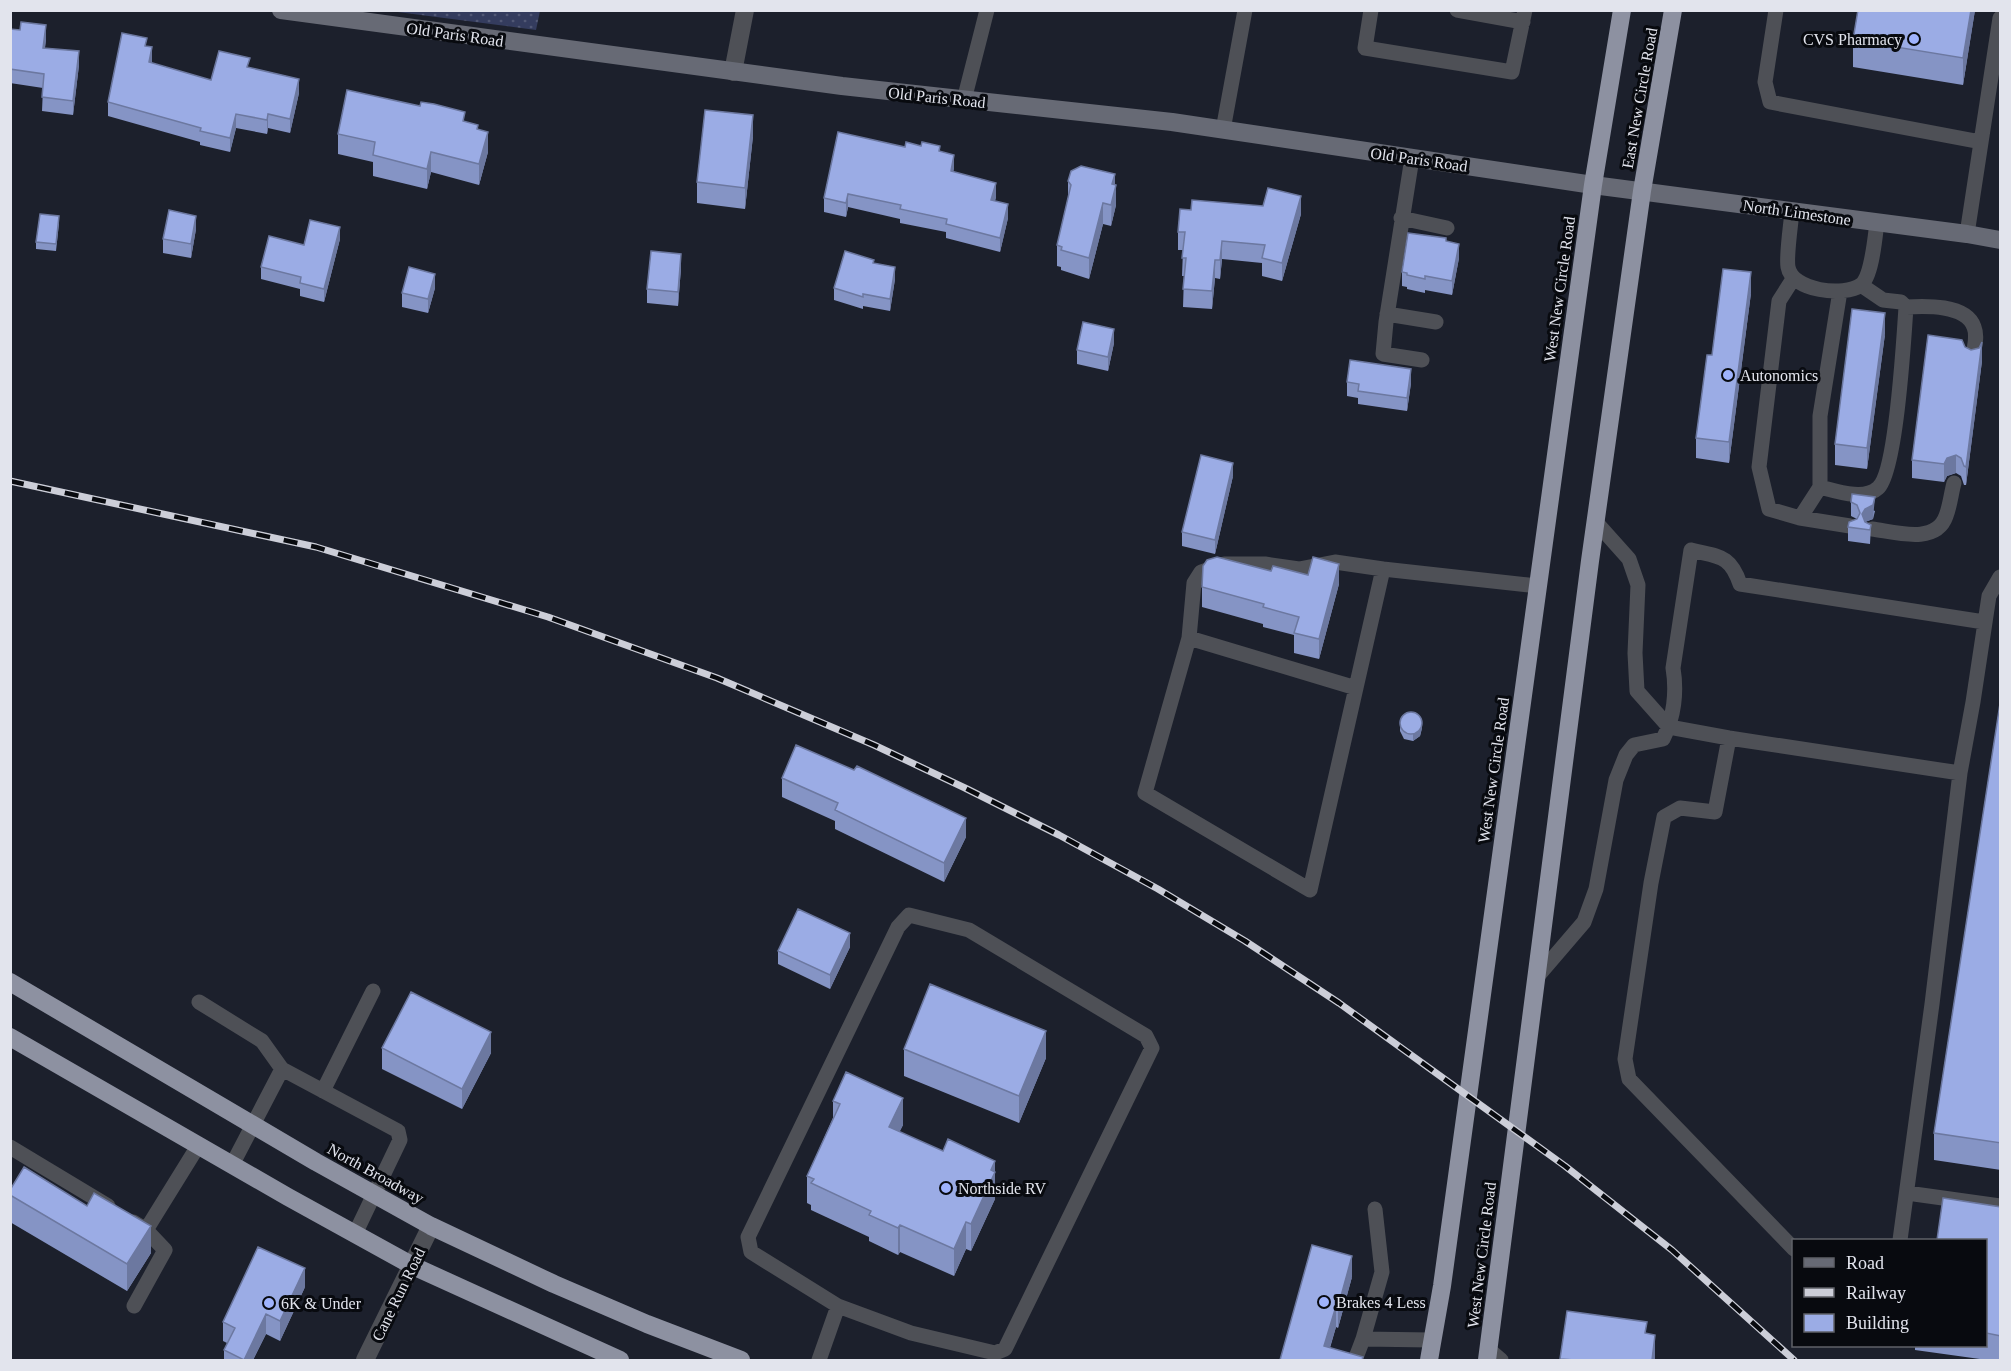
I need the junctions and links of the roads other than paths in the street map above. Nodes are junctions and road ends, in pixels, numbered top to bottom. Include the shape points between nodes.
1 (281, 10) edge
2 (745, 10) edge
3 (987, 10) edge
4 (1245, 10) edge
5 (1371, 10) edge
6 (1457, 10) edge
7 (1622, 10) edge
8 (1673, 10) edge
9 (1776, 10) edge
10 (1524, 16) edge
11 (2001, 18) edge
12 (733, 72) junction
13 (964, 100) junction
14 (1223, 130) junction
15 (1981, 142) junction
16 (1412, 158) junction
17 (1593, 185) junction
18 (1642, 191) junction
19 (1792, 211) junction
20 (1401, 218) junction
21 (1877, 222) junction
22 (1447, 228) dead end
23 (1967, 234) junction
24 (2001, 240) edge
25 (1793, 279) junction
26 (1861, 285) junction
27 (1840, 291) junction
28 (1906, 307) junction
29 (1387, 314) junction
30 (1436, 322) dead end
31 (1972, 359) edge
32 (1422, 360) dead end
33 (1954, 483) dead end
34 (1820, 487) junction
35 (1800, 518) junction
36 (1595, 521) junction
37 (1850, 526) edge
38 (1872, 529) edge
39 (1383, 569) junction
40 (2001, 577) edge
41 (1538, 586) junction
42 (1984, 622) junction
43 (1189, 638) junction
44 (1356, 688) junction
45 (1669, 727) junction
46 (1729, 738) junction
47 (1960, 773) junction
48 (1536, 978) junction
49 (10, 982) edge
50 (373, 991) dead end
51 (199, 1002) dead end
52 (10, 1037) edge
53 (282, 1069) junction
54 (323, 1091) junction
55 (252, 1125) junction
56 (198, 1146) junction
57 (10, 1147) edge
58 (232, 1165) junction
59 (1907, 1193) junction
60 (375, 1195) junction
61 (2001, 1206) edge
62 (1375, 1209) dead end
63 (431, 1226) junction
64 (146, 1230) junction
65 (355, 1234) junction
66 (1900, 1239) edge
67 (1792, 1247) edge
68 (413, 1266) junction
69 (135, 1306) dead end
70 (838, 1306) junction
71 (1363, 1339) junction
72 (1431, 1340) junction
73 (1492, 1357) edge
74 (365, 1360) edge
75 (620, 1360) edge
76 (741, 1360) edge
77 (819, 1360) edge
78 (1355, 1360) edge
79 (1429, 1360) edge

1 - 12 street, Old Paris Road
2 - 12 street
3 - 13 lane
4 - 14 lane
5 - 10 lane via 1365,48 1512,72
6 - 10 lane
7 - 17 highway, East New Circle Road
8 - 18 highway, East New Circle Road
9 - 15 lane via 1765,82 1770,102
11 - 15 lane
12 - 13 street, Old Paris Road
13 - 14 street, Old Paris Road
14 - 16 street, Old Paris Road
15 - 23 lane
16 - 17 street, Old Paris Road
16 - 20 lane
17 - 18 street, North Limestone
17 - 41 highway, West New Circle Road
18 - 19 street, North Limestone
18 - 36 highway, West New Circle Road
19 - 21 street, North Limestone
19 - 25 lane via 1788,267
20 - 22 lane
20 - 29 lane
21 - 23 street, North Limestone
21 - 26 lane via 1868,275
23 - 24 street, North Limestone
25 - 27 lane via 1807,287
25 - 35 lane via 1779,301 1759,467 1769,508
26 - 27 lane
26 - 28 lane via 1883,300 1900,302
27 - 34 lane via 1820,416
28 - 31 lane via 1930,305 1962,313 1974,326
28 - 34 lane via 1896,423 1885,478 1878,488 1866,494
29 - 30 lane
29 - 32 lane via 1383,354
33 - 38 lane via 1940,528 1923,535
34 - 35 lane
35 - 37 lane
36 - 45 lane via 1629,559 1638,585 1637,691
36 - 48 highway, West New Circle Road
39 - 41 lane
39 - 43 lane via 1335,562 1299,569 1224,564 1201,572 1194,583
39 - 44 lane
40 - 42 lane via 1989,596
41 - 72 highway, West New Circle Road via 1442,1286
42 - 45 lane via 1740,584 1734,567 1723,558 1691,550
42 - 47 lane
43 - 44 lane
43 - 44 lane via 1145,793 1310,890
45 - 46 lane
45 - 48 lane via 1663,739 1634,745 1626,755 1617,780 1596,890 1584,922
46 - 47 lane
46 - 67 lane via 1716,812 1680,808 1664,817 1625,1059 1629,1079
47 - 59 lane
48 - 73 highway, West New Circle Road
49 - 55 highway, North Broadway
50 - 54 lane
51 - 53 lane via 262,1041
52 - 56 highway
53 - 54 lane
53 - 55 lane
54 - 60 lane via 398,1131 400,1140
55 - 58 lane
55 - 60 highway, North Broadway
56 - 58 highway
56 - 64 lane
57 - 64 lane
58 - 65 highway
59 - 61 lane
59 - 66 lane
60 - 63 highway, North Broadway
60 - 65 lane
62 - 71 lane via 1382,1272
63 - 68 street, Cane Run Road
63 - 76 highway, North Broadway via 554,1284
64 - 69 lane via 165,1250
65 - 68 highway
68 - 74 street, Cane Run Road
68 - 75 highway
70 - 70 lane via 751,1252 748,1237 898,927 909,915 969,930 1146,1035 1152,1048 1005,1348 995,1353 911,1334
70 - 77 lane
71 - 72 lane
71 - 78 lane
72 - 79 highway, West New Circle Road

